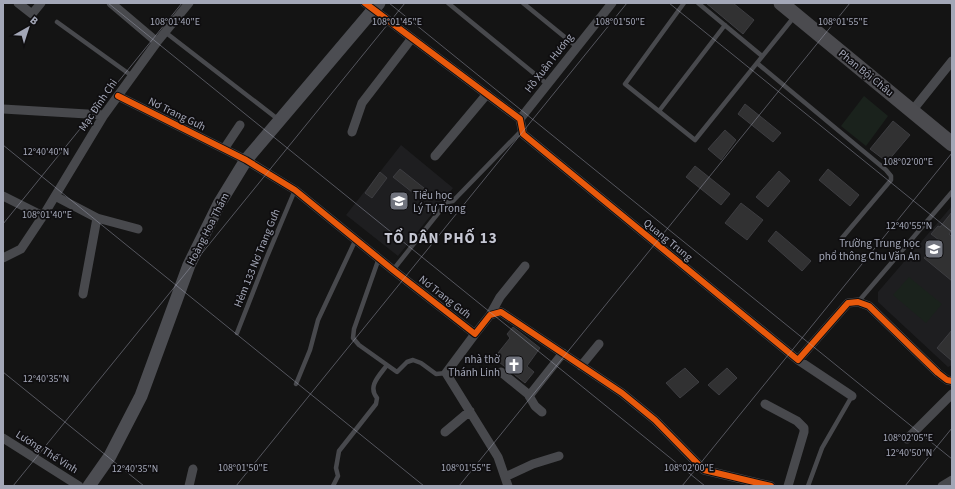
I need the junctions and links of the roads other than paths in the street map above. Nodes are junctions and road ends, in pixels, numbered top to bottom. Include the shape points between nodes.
1 (18, 3) edge
2 (41, 3) edge
3 (189, 3) edge
4 (448, 3) edge
5 (523, 3) edge
6 (612, 3) edge
7 (684, 3) edge
8 (698, 3) edge
9 (781, 3) edge
10 (116, 4) edge
11 (372, 5) edge
12 (796, 15) junction
13 (57, 22) dead end
14 (725, 26) junction
15 (165, 32) junction
16 (412, 38) junction
17 (157, 42) junction
18 (577, 47) junction
19 (762, 56) junction
20 (757, 63) junction
21 (951, 64) edge
22 (132, 76) junction
23 (547, 84) junction
24 (487, 94) junction
25 (118, 96) junction
26 (3, 109) edge
27 (658, 111) junction
28 (912, 111) junction
29 (104, 115) junction
30 (520, 119) junction
31 (280, 120) junction
32 (240, 125) dead end
33 (522, 130) junction
34 (352, 132) dead end
35 (952, 144) edge
36 (224, 149) junction
37 (435, 156) dead end
38 (246, 160) junction
39 (295, 190) junction
40 (952, 192) edge
41 (3, 196) edge
42 (55, 196) junction
43 (43, 216) junction
44 (97, 218) junction
45 (138, 229) dead end
46 (842, 238) dead end
47 (356, 239) junction
48 (3, 258) edge
49 (379, 258) junction
50 (525, 266) dead end
51 (393, 270) junction
52 (82, 294) dead end
53 (858, 302) junction
54 (490, 315) junction
55 (237, 333) dead end
56 (475, 334) junction
57 (599, 344) dead end
58 (563, 353) junction
59 (798, 360) junction
60 (387, 365) junction
61 (582, 366) junction
62 (501, 372) dead end
63 (446, 373) junction
64 (952, 381) edge
65 (296, 384) dead end
66 (952, 394) edge
67 (529, 396) junction
68 (852, 396) joint
69 (765, 404) dead end
70 (470, 411) junction
71 (542, 412) dead end
72 (445, 432) dead end
73 (3, 438) edge
74 (907, 439) dead end
75 (559, 456) dead end
76 (193, 469) dead end
77 (952, 480) edge
78 (506, 482) edge
79 (766, 485) edge
80 (79, 486) edge
81 (89, 486) edge
82 (189, 486) edge
83 (333, 486) edge
84 (788, 486) edge
85 (808, 486) edge
86 (942, 486) edge

1 - 2 street via 32,14
3 - 15 street, Mạc Đĩnh Chi
4 - 23 lane
5 - 18 lane
6 - 18 street, Hồ Xuân Hương
7 - 27 lane via 625,84
8 - 14 lane
9 - 12 main road, Phan Bội Châu
10 - 17 street
11 - 16 street
11 - 31 street, Hoàng Hoa Thám
12 - 19 lane
12 - 28 main road, Phan Bội Châu
13 - 22 lane
14 - 19 lane
14 - 27 lane
15 - 17 street, Mạc Đĩnh Chi
15 - 31 lane
16 - 24 street
16 - 34 street via 362,103
17 - 22 street, Mạc Đĩnh Chi
18 - 23 street, Hồ Xuân Hương
19 - 20 lane
20 - 27 lane via 695,140
20 - 46 lane via 891,176 891,180
21 - 28 street
22 - 25 street, Mạc Đĩnh Chi
23 - 30 street, Hồ Xuân Hương
24 - 30 street
24 - 37 street
25 - 29 street, Mạc Đĩnh Chi
25 - 36 street, Nơ Trang Gưh
26 - 29 street
28 - 35 main road, Phan Bội Châu
29 - 42 street, Mạc Đĩnh Chi
30 - 33 street
31 - 38 street, Hoàng Hoa Thám
32 - 36 street
33 - 51 lane via 453,200 447,202
33 - 59 street, Quang Trung via 523,134
36 - 38 street, Nơ Trang Gưh
38 - 39 street, Nơ Trang Gưh
38 - 81 street, Hoàng Hoa Thám via 219,204 189,265 141,396 110,456
39 - 47 street, Nơ Trang Gưh
39 - 55 lane, Hẻm 133 Nơ Trang Gưh
40 - 53 lane
41 - 43 street
42 - 43 street, Mạc Đĩnh Chi
42 - 44 street
43 - 48 street, Mạc Đĩnh Chi via 21,249
44 - 45 street
44 - 52 street
47 - 49 street, Nơ Trang Gưh
47 - 65 lane via 318,320 310,350
49 - 51 street, Nơ Trang Gưh
49 - 60 lane via 353,338 358,345
50 - 54 street, Nơ Trang Gưh via 500,297
51 - 56 street, Nơ Trang Gưh
53 - 59 street via 848,303
53 - 64 street via 869,306 938,373
54 - 56 street, Nơ Trang Gưh
54 - 58 street via 501,312
56 - 63 street
57 - 61 street
58 - 61 street
58 - 67 street
59 - 68 street, Quang Trung
60 - 63 lane via 397,372 413,360 436,374
60 - 83 lane via 373,384 376,404 339,451 336,468 338,476
61 - 79 street via 622,393 655,420 704,470
62 - 67 street
63 - 70 street
66 - 74 street
67 - 71 street
68 - 85 lane via 822,448
69 - 84 street via 797,421 804,428
70 - 72 street
70 - 78 street via 498,457
73 - 80 street, Lương Thế Vinh
75 - 78 street via 533,464
76 - 82 street
77 - 86 street

